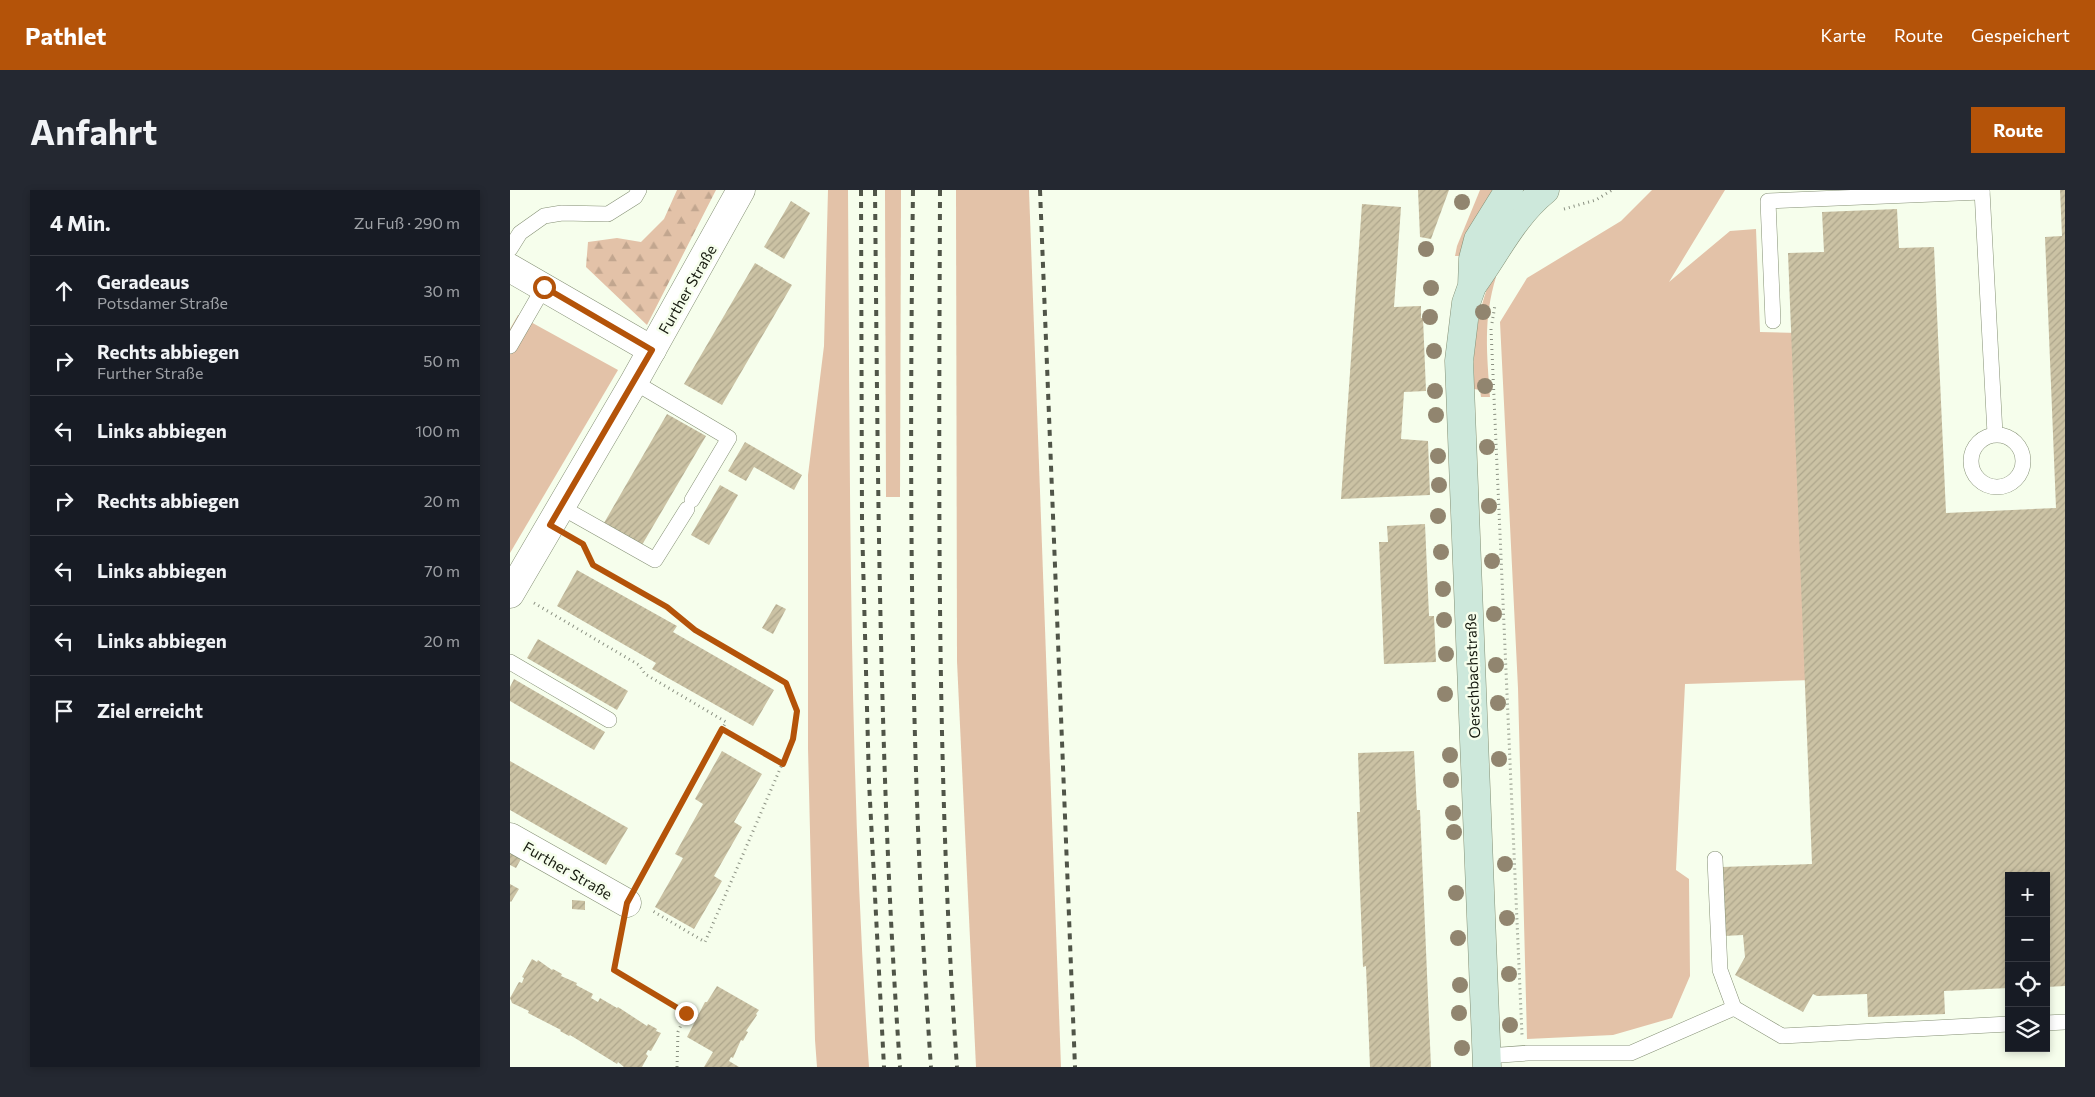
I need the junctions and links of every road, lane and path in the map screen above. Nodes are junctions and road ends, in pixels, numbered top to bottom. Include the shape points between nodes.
1 (639, 190) edge
2 (741, 190) edge
3 (1509, 190) edge
4 (1612, 190) edge
5 (1982, 191) edge
6 (1550, 200) edge
7 (510, 249) edge
8 (510, 268) edge
9 (1472, 286) junction
10 (544, 287) junction
11 (1773, 321) dead end
12 (1491, 330) dead end
13 (510, 346) edge
14 (652, 350) junction
15 (634, 382) junction
16 (1996, 434) dead end
17 (556, 516) junction
18 (511, 592) edge
19 (510, 662) edge
20 (609, 720) dead end
21 (722, 729) junction
22 (783, 764) junction
23 (510, 837) edge
24 (1715, 859) dead end
25 (627, 903) junction
26 (1734, 1008) junction
27 (686, 1013) junction
28 (697, 1020) dead end
29 (2065, 1022) edge
30 (2050, 1023) edge
31 (2005, 1024) edge
32 (1522, 1029) dead end
33 (1487, 1061) edge
34 (676, 1067) edge

1 - 7 lane via 635,197 608,214 544,216 520,233
2 - 14 street, Further Straße
3 - 9 main road, Oerschbachstraße via 1478,240 1472,259
4 - 6 path via 1574,208
5 - 11 lane via 1768,201
5 - 16 lane
6 - 9 main road, Oerschbachstraße via 1530,202 1513,222
8 - 10 street
9 - 33 main road, Oerschbachstraße via 1460,340 1459,369
10 - 13 lane
10 - 14 street
12 - 32 path
14 - 15 street, Further Straße
15 - 17 street, Further Straße
15 - 17 lane via 728,438 690,505 656,560
17 - 18 street, Further Straße
17 - 22 path via 583,544 593,565 667,607 695,630 786,683 797,711 793,739
18 - 21 path via 640,665 645,674 726,722
19 - 20 lane
21 - 22 path
21 - 25 path
22 - 25 path via 705,942 648,908
23 - 25 street, Further Straße
24 - 26 lane via 1720,970
25 - 27 path via 614,970
26 - 31 lane via 1782,1036
26 - 33 lane via 1631,1053 1528,1053
27 - 28 path
27 - 34 path via 678,1032
29 - 30 lane

